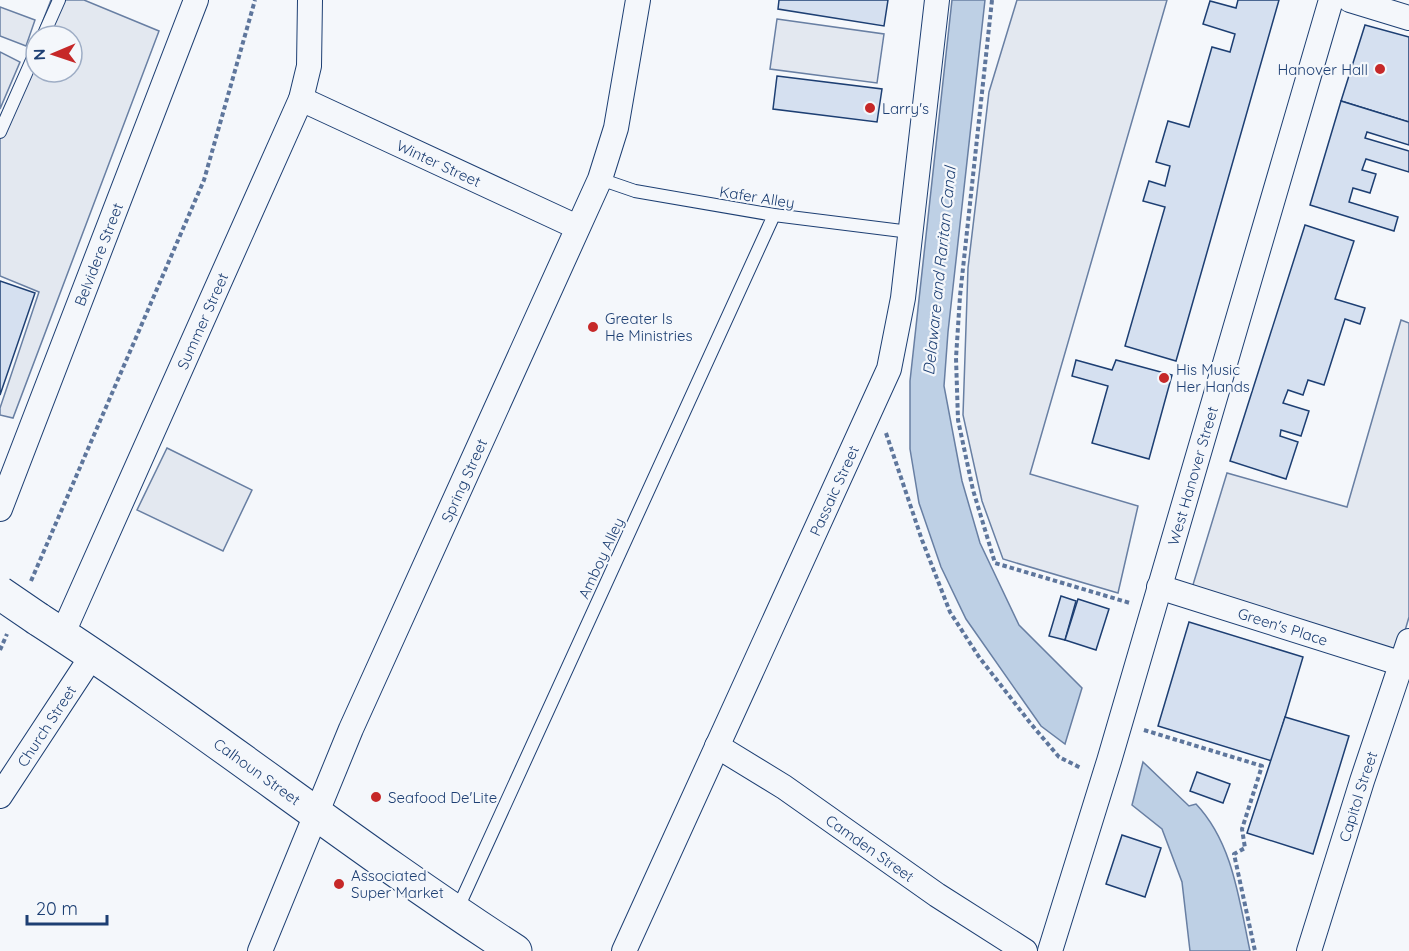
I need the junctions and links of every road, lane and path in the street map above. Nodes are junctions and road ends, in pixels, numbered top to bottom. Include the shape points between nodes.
1 (59, 0) edge
2 (196, 0) edge
3 (255, 0) edge
4 (310, 0) edge
5 (638, 0) edge
6 (937, 0) edge
7 (992, 0) edge
8 (1331, 0) edge
9 (1350, 0) edge
10 (1409, 18) edge
11 (48, 24) edge
12 (24, 78) edge
13 (301, 99) junction
14 (0, 132) edge
15 (600, 179) junction
16 (774, 215) junction
17 (577, 227) junction
18 (910, 232) junction
19 (865, 423) junction
20 (0, 509) edge
21 (1159, 587) junction
22 (14, 589) edge
23 (1117, 599) dead end
24 (36, 628) junction
25 (0, 650) edge
26 (92, 656) junction
27 (1406, 657) edge
28 (1145, 731) dead end
29 (717, 746) junction
30 (1104, 777) junction
31 (0, 796) edge
32 (316, 811) junction
33 (456, 913) junction
34 (260, 951) edge
35 (515, 951) edge
36 (624, 951) edge
37 (1025, 951) edge
38 (1050, 951) edge
39 (1255, 951) edge
40 (1309, 951) edge

1 - 11 lane
2 - 20 street, Belvidere Street
3 - 22 path via 204,180
4 - 13 street, Summer Street via 309,66
5 - 15 street, Spring Street via 619,117
6 - 18 street, Passaic Street
7 - 23 path via 960,296 958,420 973,490 995,563
8 - 21 street, West Hanover Street
9 - 10 street
12 - 14 lane
13 - 17 street, Winter Street
13 - 24 street, Summer Street
15 - 16 lane, Kafer Alley via 634,191
15 - 17 street, Spring Street
16 - 18 lane, Kafer Alley
16 - 33 lane, Amboy Alley
17 - 32 street, Spring Street
18 - 19 street, Passaic Street via 897,339 889,369
19 - 29 street, Passaic Street
19 - 30 path via 888,434 950,612 979,657 1059,757
21 - 27 street, Green's Place
21 - 30 street, West Hanover Street
22 - 24 main road, Calhoun Street, bridge
24 - 25 path
24 - 26 main road, Calhoun Street
26 - 31 street, Church Street
26 - 32 main road, Calhoun Street
27 - 40 street, Capitol Street
28 - 39 path via 1262,766 1242,829 1245,848 1234,854
29 - 36 street, Passaic Street
29 - 37 street, Camden Street
30 - 38 street, West Hanover Street
32 - 33 main road, Calhoun Street
32 - 34 street, Spring Street
33 - 35 main road, Calhoun Street

